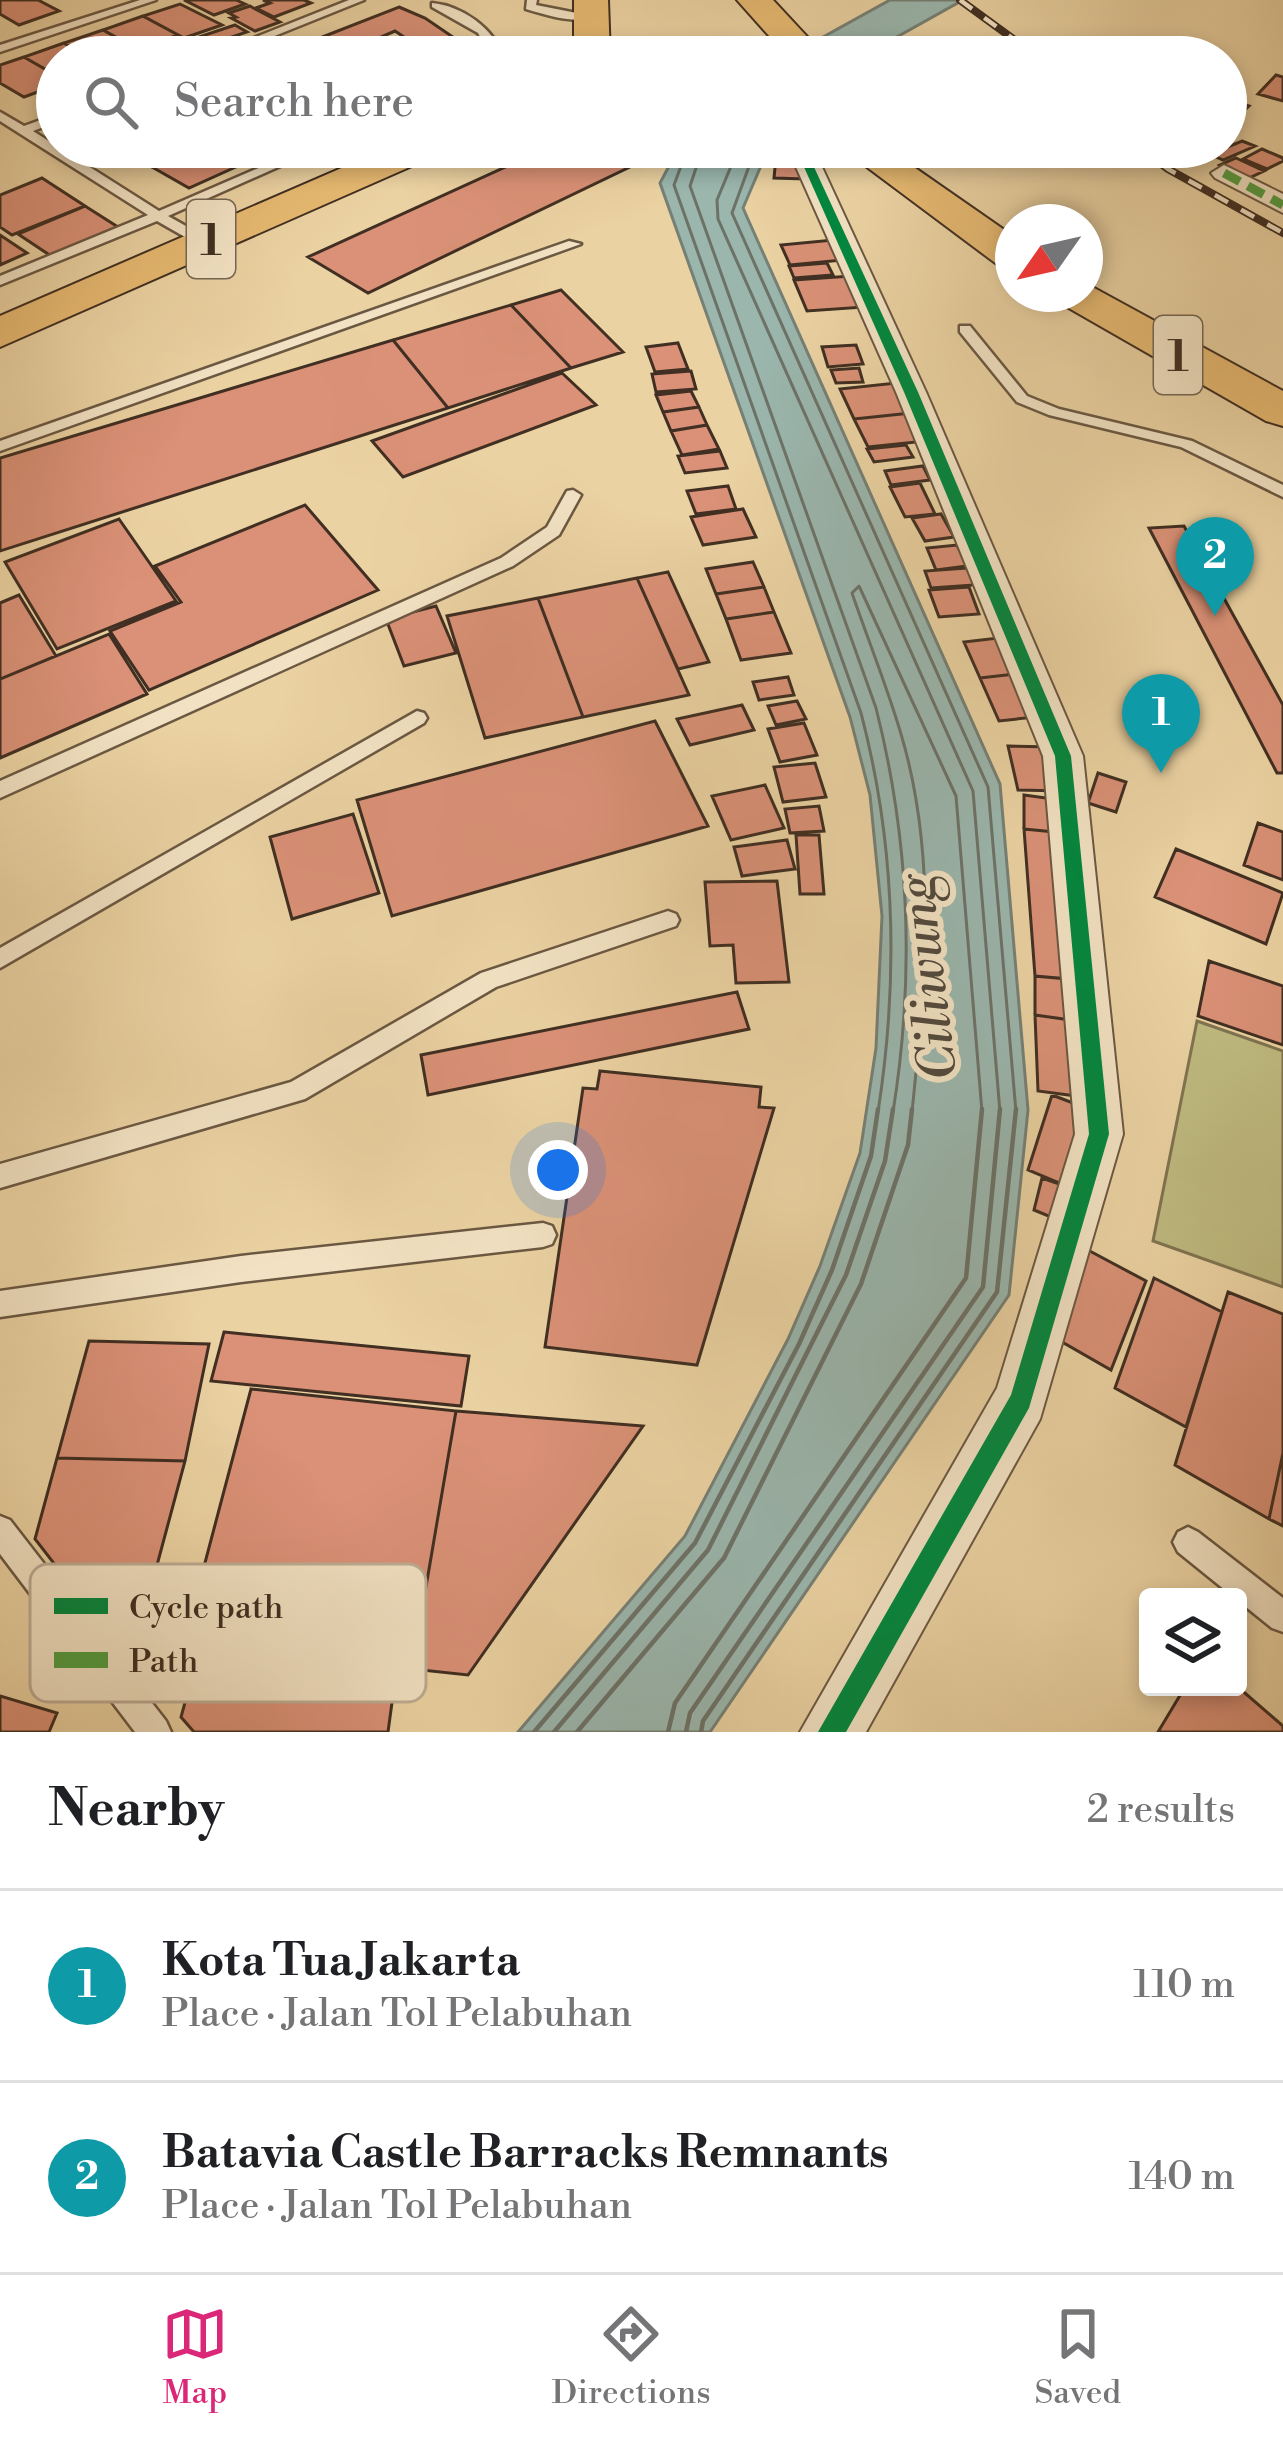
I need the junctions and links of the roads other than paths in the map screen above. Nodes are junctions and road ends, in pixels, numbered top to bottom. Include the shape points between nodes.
1 (151, 0) edge
2 (359, 0) edge
3 (532, 0) edge
4 (754, 0) edge
5 (436, 4) dead end
6 (591, 8) edge
7 (40, 36) edge
8 (266, 36) edge
9 (488, 36) edge
10 (788, 36) edge
11 (36, 37) edge
12 (0, 49) edge
13 (0, 116) edge
14 (36, 126) edge
15 (23, 131) junction
16 (36, 139) edge
17 (82, 168) edge
18 (269, 168) edge
19 (375, 168) edge
20 (809, 168) edge
21 (889, 168) edge
22 (946, 168) edge
23 (1224, 173) dead end
24 (998, 204) edge
25 (1283, 205) edge
26 (158, 216) junction
27 (204, 242) junction
28 (995, 243) edge
29 (574, 244) dead end
30 (1103, 268) edge
31 (0, 280) edge
32 (1103, 309) edge
33 (965, 329) dead end
34 (0, 333) edge
35 (1283, 364) edge
36 (1283, 411) edge
37 (0, 446) edge
38 (1283, 492) edge
39 (573, 495) dead end
40 (417, 718) dead end
41 (0, 790) edge
42 (668, 920) dead end
43 (0, 959) edge
44 (0, 1176) edge
45 (543, 1235) dead end
46 (0, 1304) edge
47 (0, 1530) edge
48 (1188, 1542) dead end
49 (30, 1569) edge
50 (1283, 1617) edge
51 (132, 1702) edge
52 (155, 1732) edge
53 (831, 1732) edge

1 - 7 lane
2 - 8 lane
3 - 6 lane via 539,12
4 - 10 highway
5 - 9 lane
11 - 12 lane
13 - 15 lane
14 - 15 lane
15 - 16 lane
17 - 26 lane
18 - 26 lane
19 - 27 highway, 1
20 - 53 street via 1063,756 1100,1134 1021,1400
21 - 28 highway
22 - 24 highway
23 - 25 street
26 - 27 lane
26 - 31 lane
27 - 34 highway, 1
29 - 37 lane
30 - 35 highway, 1
32 - 36 highway, 1
33 - 38 lane via 1022,399 1186,444
39 - 41 lane via 553,531 507,562
40 - 43 lane
42 - 44 lane via 489,980 297,1091
45 - 46 lane
47 - 49 lane
48 - 50 lane
51 - 52 lane

